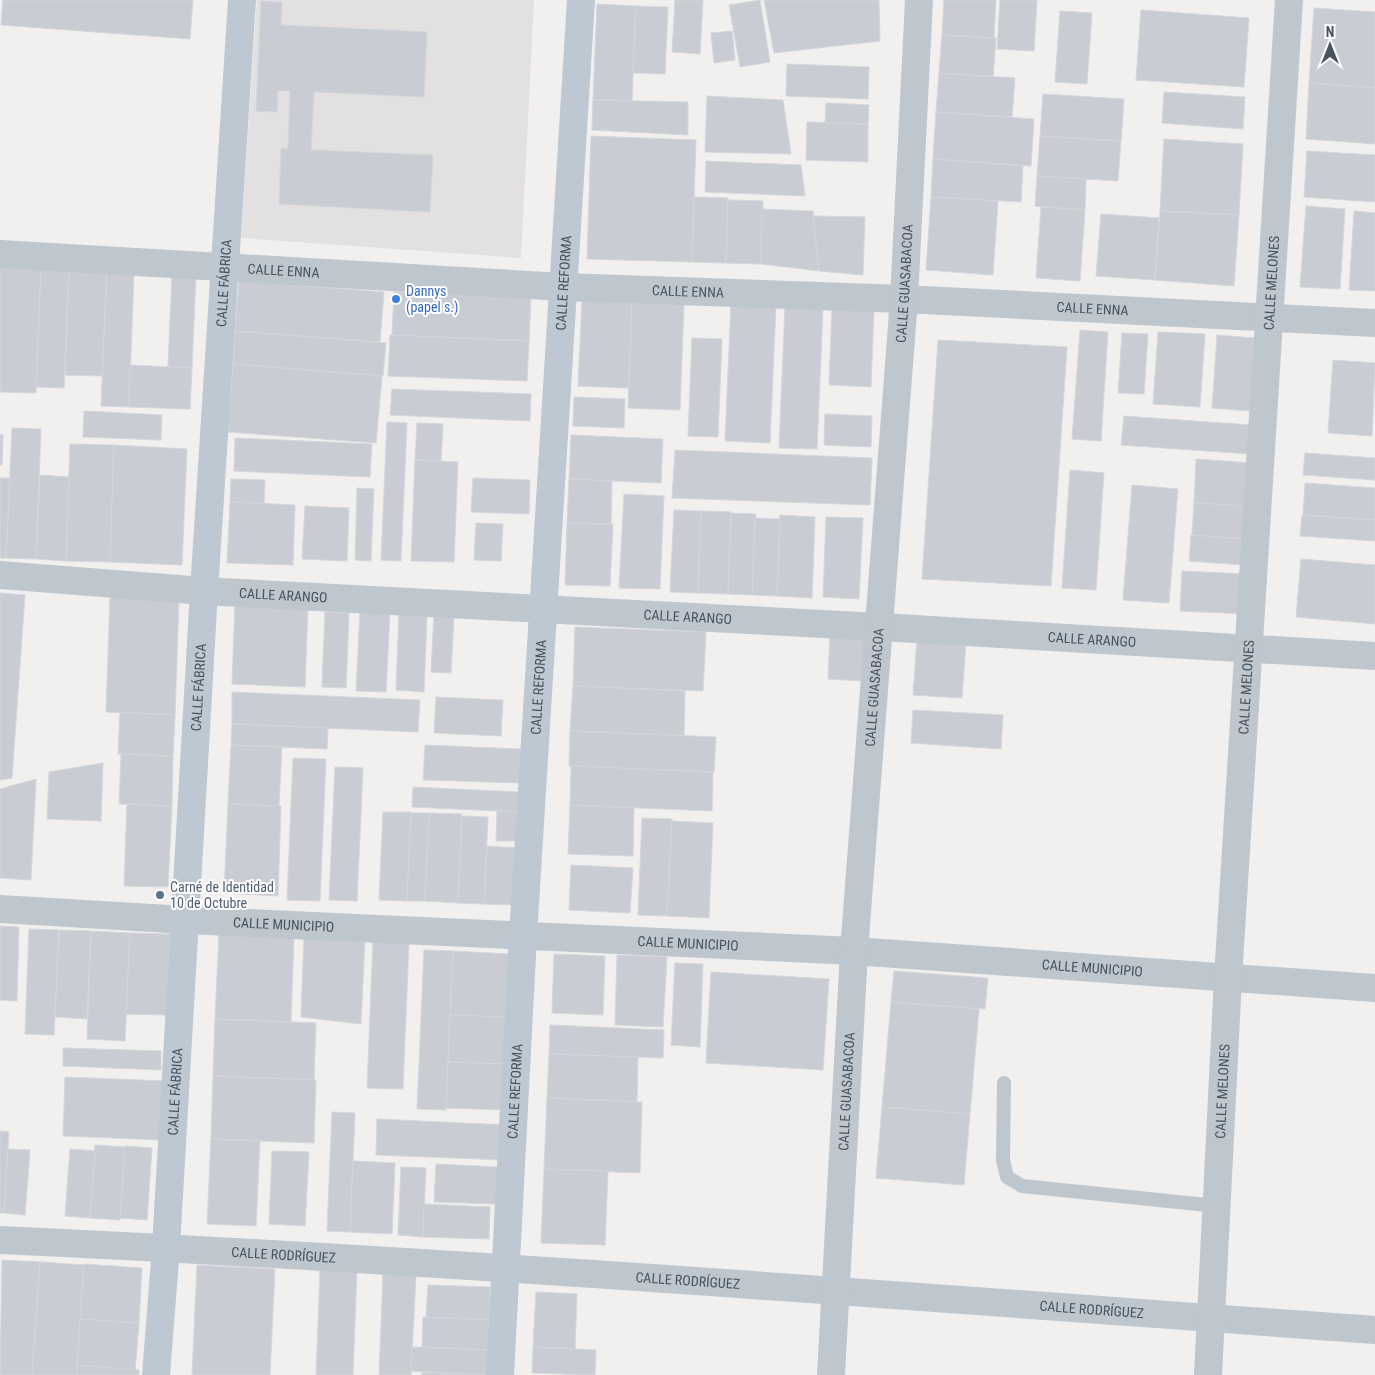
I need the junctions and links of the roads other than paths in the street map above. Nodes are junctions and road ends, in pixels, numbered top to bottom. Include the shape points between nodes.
1 (242, 0) edge
2 (581, 0) edge
3 (919, 0) edge
4 (1289, 0) edge
5 (0, 254) edge
6 (225, 269) junction
7 (563, 287) junction
8 (904, 299) junction
9 (1269, 319) junction
10 (1375, 323) edge
11 (0, 576) edge
12 (204, 591) junction
13 (543, 610) junction
14 (880, 627) junction
15 (1248, 649) junction
16 (1375, 656) edge
17 (0, 909) edge
18 (186, 920) junction
19 (523, 936) junction
20 (854, 951) junction
21 (1228, 978) junction
22 (1375, 988) edge
23 (1004, 1083) dead end
24 (1217, 1206) junction
25 (0, 1240) edge
26 (166, 1247) junction
27 (507, 1268) junction
28 (835, 1290) junction
29 (1212, 1318) junction
30 (1375, 1330) edge
31 (156, 1375) edge
32 (500, 1375) edge
33 (831, 1375) edge
34 (1208, 1375) edge

1 - 6 street, CALLE FÁBRICA
2 - 7 street, CALLE REFORMA
3 - 8 street, CALLE GUASABACOA
4 - 9 street, CALLE MELONES
5 - 6 street, CALLE ENNA
6 - 7 street, CALLE ENNA
6 - 12 street, CALLE FÁBRICA
7 - 8 street, CALLE ENNA
7 - 13 street, CALLE REFORMA
8 - 9 street, CALLE ENNA
8 - 14 street, CALLE GUASABACOA
9 - 10 street, CALLE ENNA
9 - 15 street, CALLE MELONES
11 - 12 street, CALLE ARANGO
12 - 13 street, CALLE ARANGO
12 - 18 street, CALLE FÁBRICA
13 - 14 street, CALLE ARANGO
13 - 19 street, CALLE REFORMA
14 - 15 street, CALLE ARANGO
14 - 20 street, CALLE GUASABACOA
15 - 16 street, CALLE ARANGO
15 - 21 street, CALLE MELONES
17 - 18 street, CALLE MUNICIPIO
18 - 19 street, CALLE MUNICIPIO
18 - 26 street, CALLE FÁBRICA
19 - 20 street, CALLE MUNICIPIO
19 - 27 street, CALLE REFORMA
20 - 21 street, CALLE MUNICIPIO
20 - 28 street, CALLE GUASABACOA
21 - 22 street, CALLE MUNICIPIO
21 - 24 street, CALLE MELONES
23 - 24 lane via 1003,1160 1007,1177 1014,1182 1022,1186
24 - 29 street, CALLE MELONES
25 - 26 street, CALLE RODRÍGUEZ
26 - 27 street, CALLE RODRÍGUEZ
26 - 31 street, CALLE FÁBRICA
27 - 28 street, CALLE RODRÍGUEZ
27 - 32 street, CALLE REFORMA
28 - 29 street, CALLE RODRÍGUEZ
28 - 33 street, CALLE GUASABACOA
29 - 30 street, CALLE RODRÍGUEZ
29 - 34 street, CALLE MELONES

